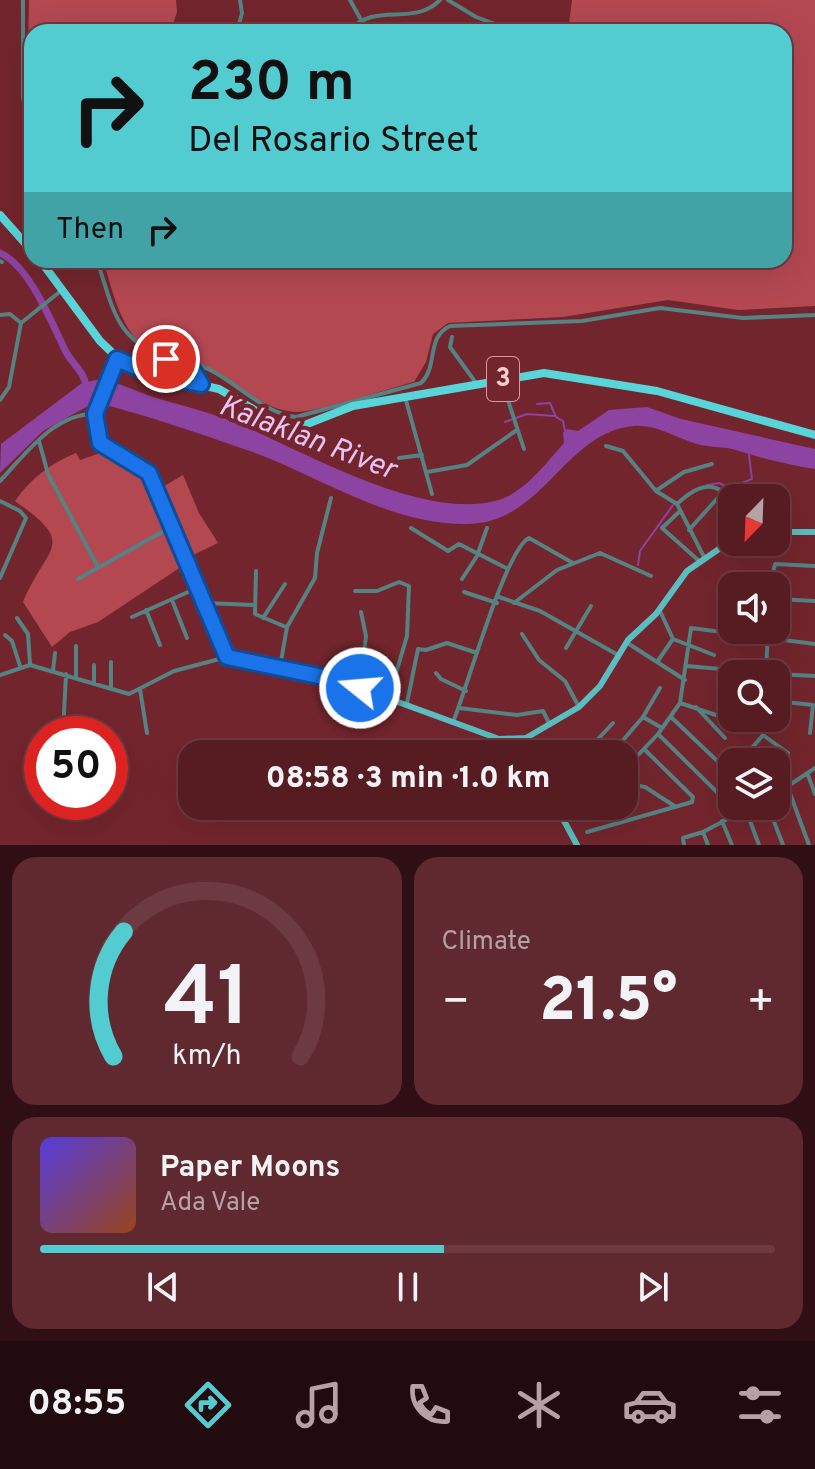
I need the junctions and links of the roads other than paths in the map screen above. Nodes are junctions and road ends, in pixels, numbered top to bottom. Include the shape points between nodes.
1 (23, 0) edge
2 (240, 0) edge
3 (350, 0) edge
4 (440, 0) edge
5 (448, 0) edge
6 (360, 18) junction
7 (238, 24) edge
8 (355, 24) edge
9 (495, 24) edge
10 (24, 102) edge
11 (0, 215) edge
12 (24, 242) edge
13 (47, 268) edge
14 (100, 268) edge
15 (64, 289) junction
16 (0, 315) edge
17 (815, 315) edge
18 (21, 323) junction
19 (452, 337) dead end
20 (117, 359) junction
21 (178, 363) junction
22 (501, 379) junction
23 (201, 384) junction
24 (477, 385) junction
25 (405, 397) junction
26 (0, 400) edge
27 (95, 414) junction
28 (517, 430) junction
29 (815, 435) edge
30 (39, 441) junction
31 (606, 446) dead end
32 (524, 449) dead end
33 (422, 455) junction
34 (399, 458) dead end
35 (712, 464) dead end
36 (427, 472) junction
37 (0, 481) edge
38 (656, 491) junction
39 (432, 494) dead end
40 (331, 498) dead end
41 (0, 501) edge
42 (677, 504) junction
43 (680, 511) junction
44 (173, 526) junction
45 (411, 528) dead end
46 (487, 528) dead end
47 (689, 530) junction
48 (790, 532) edge
49 (815, 532) edge
50 (718, 548) edge
51 (477, 556) junction
52 (701, 558) junction
53 (573, 563) junction
54 (815, 566) edge
55 (98, 567) junction
56 (508, 569) junction
57 (256, 571) dead end
58 (773, 572) edge
59 (651, 576) dead end
60 (0, 578) edge
61 (78, 579) dead end
62 (462, 579) dead end
63 (285, 584) dead end
64 (199, 587) junction
65 (355, 591) dead end
66 (464, 592) dead end
67 (172, 600) junction
68 (498, 600) junction
69 (790, 600) edge
70 (815, 601) edge
71 (206, 603) junction
72 (514, 603) junction
73 (253, 605) junction
74 (591, 606) dead end
75 (659, 609) junction
76 (146, 610) junction
77 (361, 612) dead end
78 (132, 617) dead end
79 (17, 618) dead end
80 (263, 618) junction
81 (287, 627) junction
82 (574, 632) junction
83 (718, 632) edge
84 (522, 634) dead end
85 (5, 635) dead end
86 (187, 638) dead end
87 (673, 639) junction
88 (790, 641) edge
89 (626, 642) junction
90 (815, 644) edge
91 (160, 645) dead end
92 (688, 645) junction
93 (76, 646) dead end
94 (566, 648) dead end
95 (55, 653) dead end
96 (477, 653) junction
97 (618, 655) junction
98 (714, 655) dead end
99 (227, 657) junction
100 (111, 662) dead end
101 (657, 662) junction
102 (30, 665) junction
103 (94, 665) dead end
104 (20, 666) junction
105 (687, 666) junction
106 (280, 667) junction
107 (718, 669) edge
108 (3, 670) edge
109 (53, 671) junction
110 (436, 673) dead end
111 (66, 674) junction
112 (0, 675) edge
113 (790, 675) edge
114 (815, 676) edge
115 (76, 677) junction
116 (685, 680) junction
117 (94, 684) junction
118 (360, 688) junction
119 (660, 688) dead end
120 (111, 689) junction
121 (140, 689) junction
122 (466, 691) junction
123 (389, 697) junction
124 (407, 703) junction
125 (680, 703) junction
126 (790, 703) edge
127 (579, 707) junction
128 (696, 707) junction
129 (459, 708) junction
130 (64, 716) edge
131 (643, 717) junction
132 (671, 717) junction
133 (453, 722) junction
134 (613, 723) dead end
135 (550, 725) junction
136 (663, 728) junction
137 (147, 733) dead end
138 (763, 733) junction
139 (810, 733) dead end
140 (658, 734) junction
141 (526, 738) joint
142 (725, 738) dead end
143 (597, 740) edge
144 (623, 740) edge
145 (751, 748) edge
146 (782, 748) edge
147 (644, 749) junction
148 (638, 755) edge
149 (718, 760) edge
150 (815, 768) edge
151 (808, 775) junction
152 (638, 786) edge
153 (790, 787) edge
154 (718, 793) edge
155 (790, 793) edge
156 (815, 794) edge
157 (676, 807) junction
158 (564, 820) edge
159 (750, 820) edge
160 (773, 820) edge
161 (722, 821) joint
162 (587, 832) dead end
163 (703, 832) junction
164 (683, 843) edge
165 (577, 845) edge
166 (708, 845) edge
167 (732, 845) edge
168 (759, 845) edge
169 (783, 845) edge
170 (809, 845) edge

1 - 10 street
2 - 7 street
3 - 6 street
4 - 6 street via 421,11 376,12
5 - 9 street
6 - 8 street
11 - 12 highway
13 - 15 highway, 3
14 - 21 street via 130,340
15 - 18 street
15 - 20 highway, 3
16 - 18 street via 10,314
17 - 21 street via 743,318 660,308 582,321 450,326 435,338 429,373 421,383 296,417 277,412 201,366
18 - 26 street via 9,387
19 - 24 street via 450,347
20 - 23 highway, 3 via 155,375
20 - 27 main road
21 - 23 street via 192,369
22 - 24 highway, 3
22 - 28 street
22 - 29 highway, 3 via 544,373 576,376 657,391
23 - 25 highway, 3 via 293,428 353,406
24 - 25 highway, 3
25 - 33 street
27 - 30 street via 53,428
27 - 44 main road via 100,443 149,473
28 - 32 street
28 - 36 street via 467,465
30 - 37 street
30 - 55 street via 46,470
31 - 38 street via 623,451
33 - 34 street
33 - 36 street
35 - 38 street via 684,472
36 - 39 street
38 - 42 street
40 - 81 street via 315,578
41 - 60 street via 26,518
42 - 43 street
42 - 47 street via 704,487 723,492
43 - 47 street
43 - 52 street via 662,528
44 - 55 street
44 - 64 main road
45 - 51 street via 448,551 459,544
46 - 51 street
47 - 52 street
48 - 49 main road
50 - 52 main road
51 - 56 street
51 - 62 street
52 - 75 main road
53 - 56 street via 529,538 517,548
53 - 59 street via 600,553
53 - 72 street
54 - 58 street via 775,564
55 - 61 street
56 - 68 street
57 - 73 street
63 - 80 street
64 - 67 street
64 - 71 main road
65 - 123 street via 377,591 399,582 409,586 407,636
66 - 68 street
67 - 76 street
67 - 86 street
68 - 72 street
68 - 96 street
69 - 70 street
71 - 73 street
71 - 99 main road
72 - 82 street via 540,611
73 - 80 street
74 - 82 street
75 - 87 street
75 - 89 main road
76 - 78 street
76 - 91 street
77 - 118 street via 366,636
79 - 102 street via 28,634
80 - 81 street
81 - 106 street
82 - 94 street
82 - 97 street
83 - 92 street via 694,628
84 - 127 street via 539,660 565,681
85 - 104 street
87 - 92 street
87 - 101 street
88 - 90 street
89 - 97 main road
89 - 101 street
92 - 98 street
92 - 105 street
93 - 115 street
95 - 109 street
96 - 122 street
96 - 124 street via 447,643 418,649
97 - 127 main road via 600,686
99 - 106 main road
99 - 121 street via 174,671
100 - 120 street
101 - 116 street
102 - 104 street
102 - 109 street
103 - 117 street
104 - 108 street
105 - 107 street
105 - 116 street
106 - 118 main road
108 - 112 street
109 - 111 street
110 - 122 street
111 - 115 street
111 - 130 street
113 - 114 street
115 - 117 street
116 - 125 street
117 - 120 street
118 - 123 main road
119 - 131 street
120 - 121 street via 129,694
121 - 137 street
122 - 129 street
123 - 124 main road
124 - 133 main road
125 - 128 street
125 - 132 street
126 - 139 street via 813,705
127 - 135 main road
128 - 138 street
128 - 142 street
129 - 133 street
129 - 135 street via 517,715 543,711
131 - 136 street
131 - 144 street
132 - 136 street
132 - 149 street
133 - 141 main road via 505,741
134 - 143 street
135 - 141 main road
136 - 140 street
138 - 145 street
138 - 146 street
140 - 147 street
140 - 154 street
147 - 148 street
147 - 157 street via 693,797
150 - 151 street
151 - 153 street
151 - 156 street
152 - 157 street
155 - 170 street
157 - 162 street
158 - 165 main road
159 - 168 street
160 - 169 street
161 - 163 street
161 - 167 street
163 - 164 street
163 - 166 street

